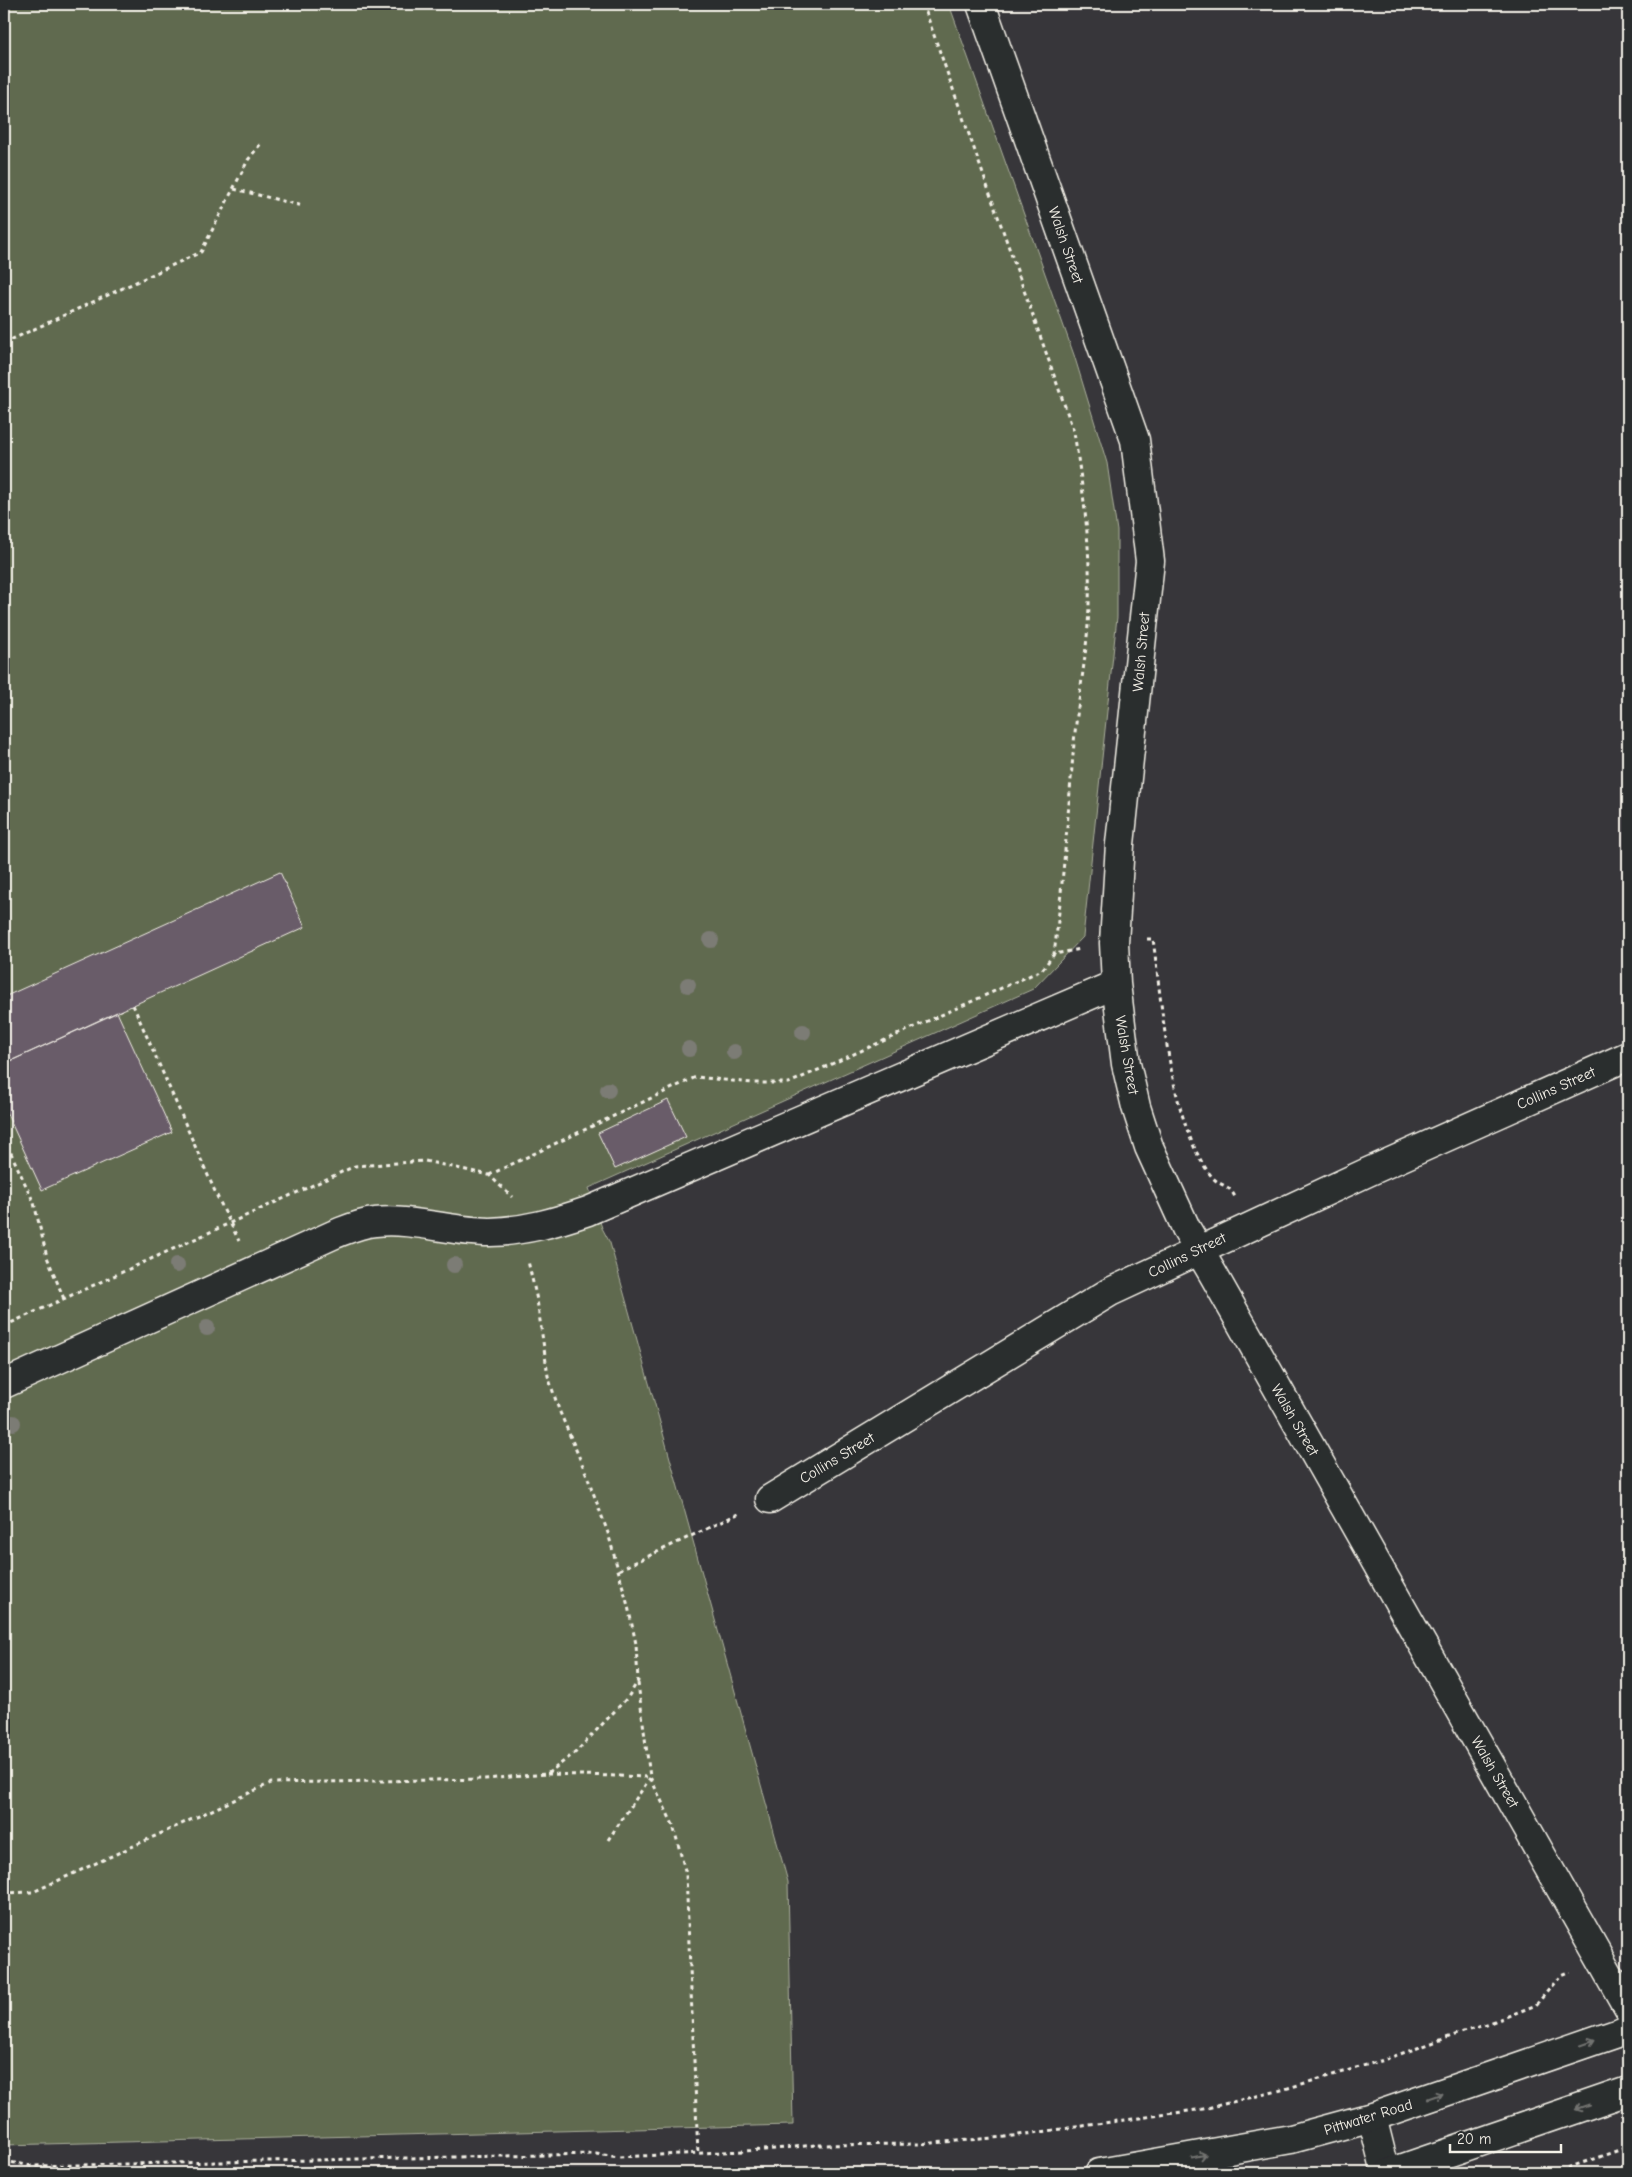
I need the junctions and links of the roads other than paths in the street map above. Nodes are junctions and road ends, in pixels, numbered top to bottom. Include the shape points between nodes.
1 (981, 4) edge
2 (1116, 984) junction
3 (1628, 1056) edge
4 (1197, 1250) junction
5 (4, 1384) edge
6 (770, 1499) road end
7 (1628, 2008) edge
8 (1628, 2029) edge
9 (1628, 2091) edge
10 (1372, 2118) junction
11 (1099, 2173) edge
12 (1388, 2173) edge

1 - 2 main road, Walsh Street via 1135,440 1150,561 1120,844 1114,942
2 - 4 main road, Walsh Street via 1136,1107 1149,1148
2 - 5 main road via 588,1211 520,1230 489,1232 395,1222 357,1225
3 - 4 main road, Collins Street
4 - 6 main road, Collins Street via 1110,1292
4 - 7 main road, Walsh Street
10 -> 8 main road, Pittwater Road
9 -> 12 main road
11 -> 10 main road, Pittwater Road via 1291,2138
10 - 12 main road

